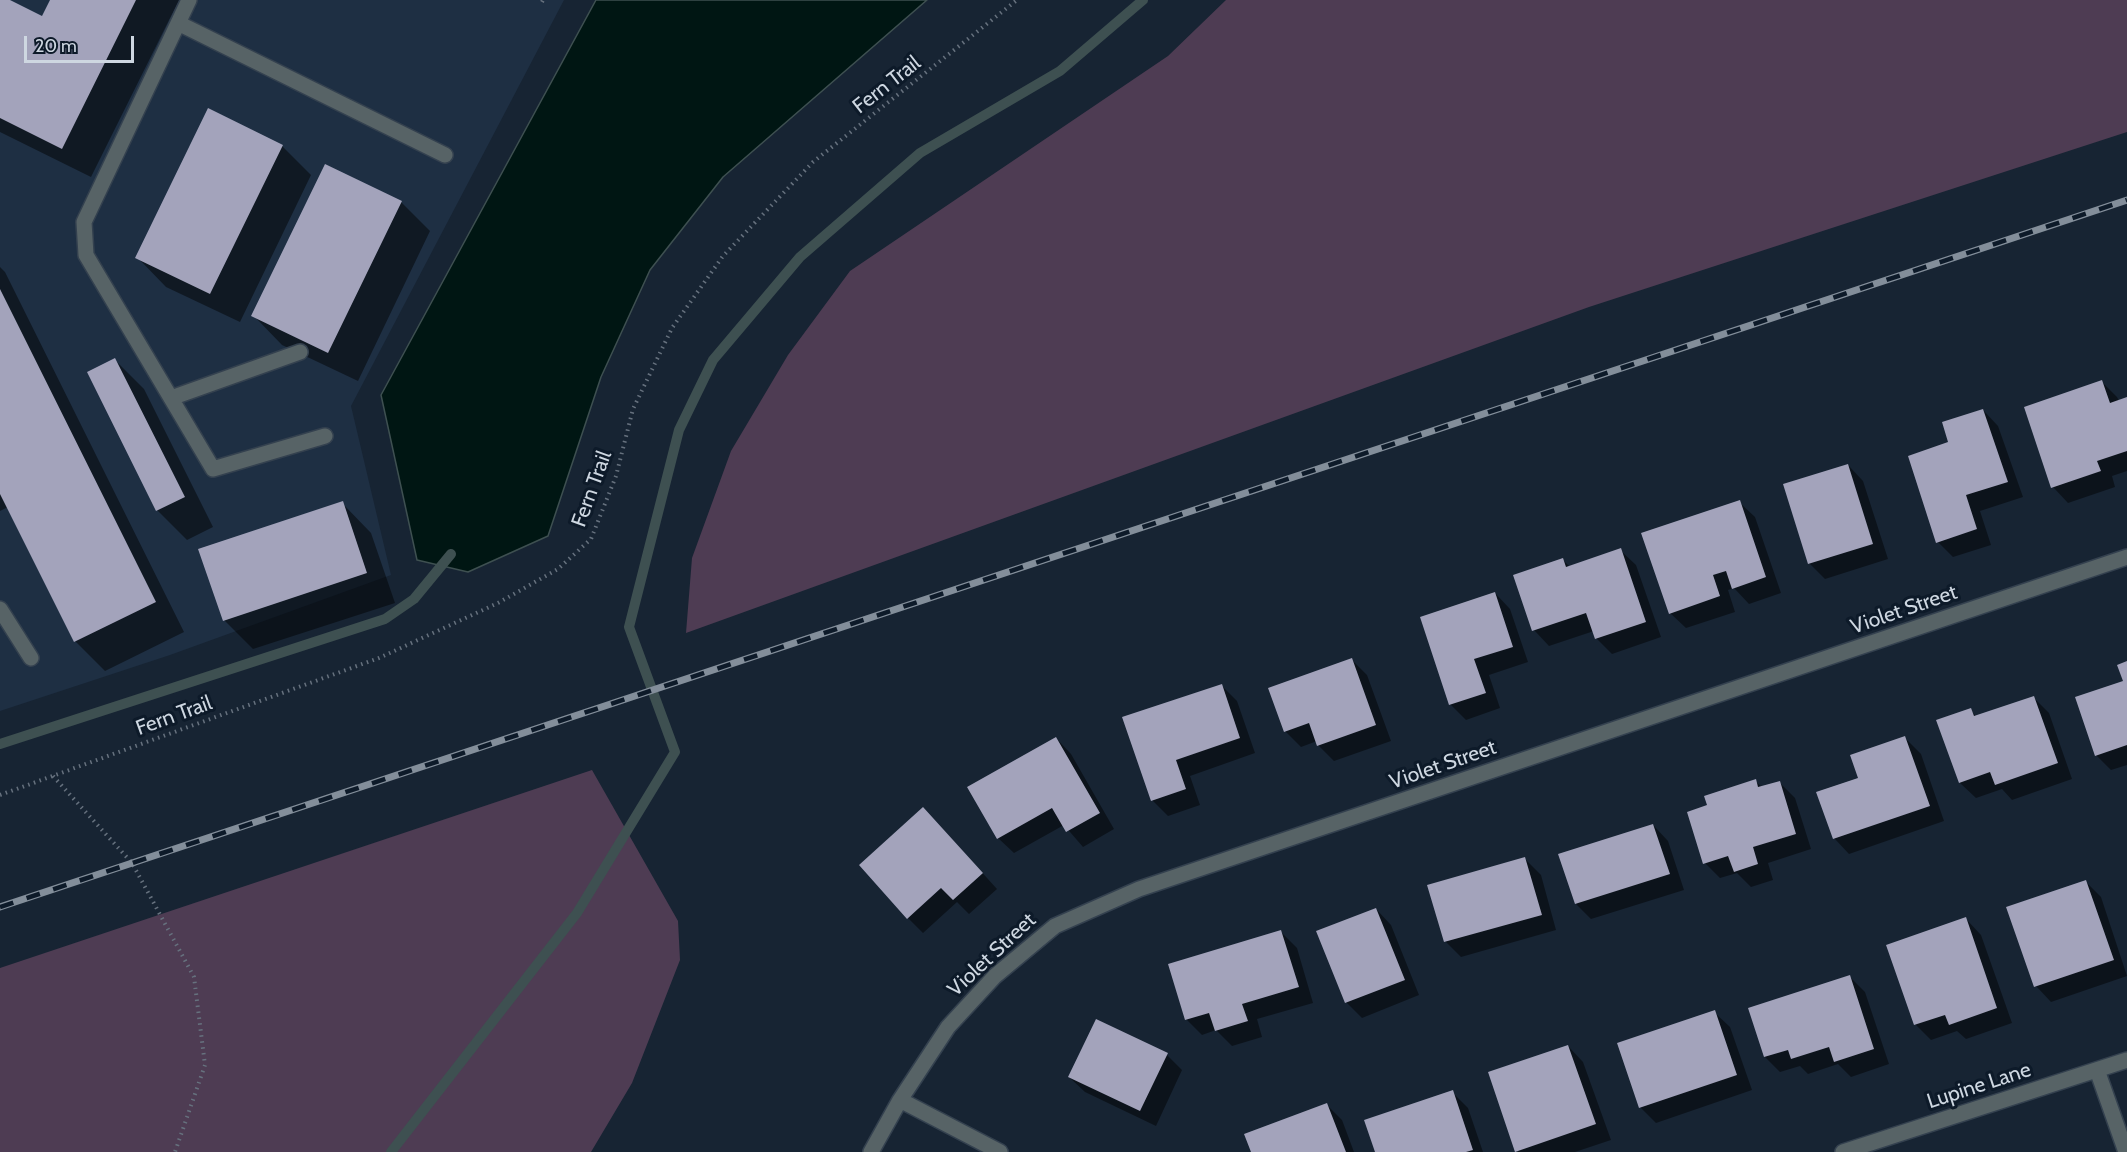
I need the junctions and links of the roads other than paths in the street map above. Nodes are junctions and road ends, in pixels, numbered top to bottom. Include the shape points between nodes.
1 (189, 0) edge
2 (178, 23) junction
3 (445, 155) dead end
4 (300, 352) dead end
5 (171, 398) junction
6 (326, 436) dead end
7 (2127, 557) edge
8 (0, 609) edge
9 (31, 658) dead end
10 (2127, 1060) edge
11 (2097, 1070) junction
12 (900, 1100) junction
13 (871, 1152) edge
14 (1000, 1152) edge
15 (1843, 1152) edge
16 (2126, 1152) edge

1 - 2 street
2 - 3 street
2 - 5 street via 84,222 86,255
4 - 5 street
5 - 6 street via 213,469
7 - 12 street, Violet Street via 1139,889 1054,926 994,976 948,1027
8 - 9 street
10 - 11 street, Lupine Lane
11 - 15 street, Lupine Lane
11 - 16 street
12 - 13 street, Violet Street
12 - 14 street

